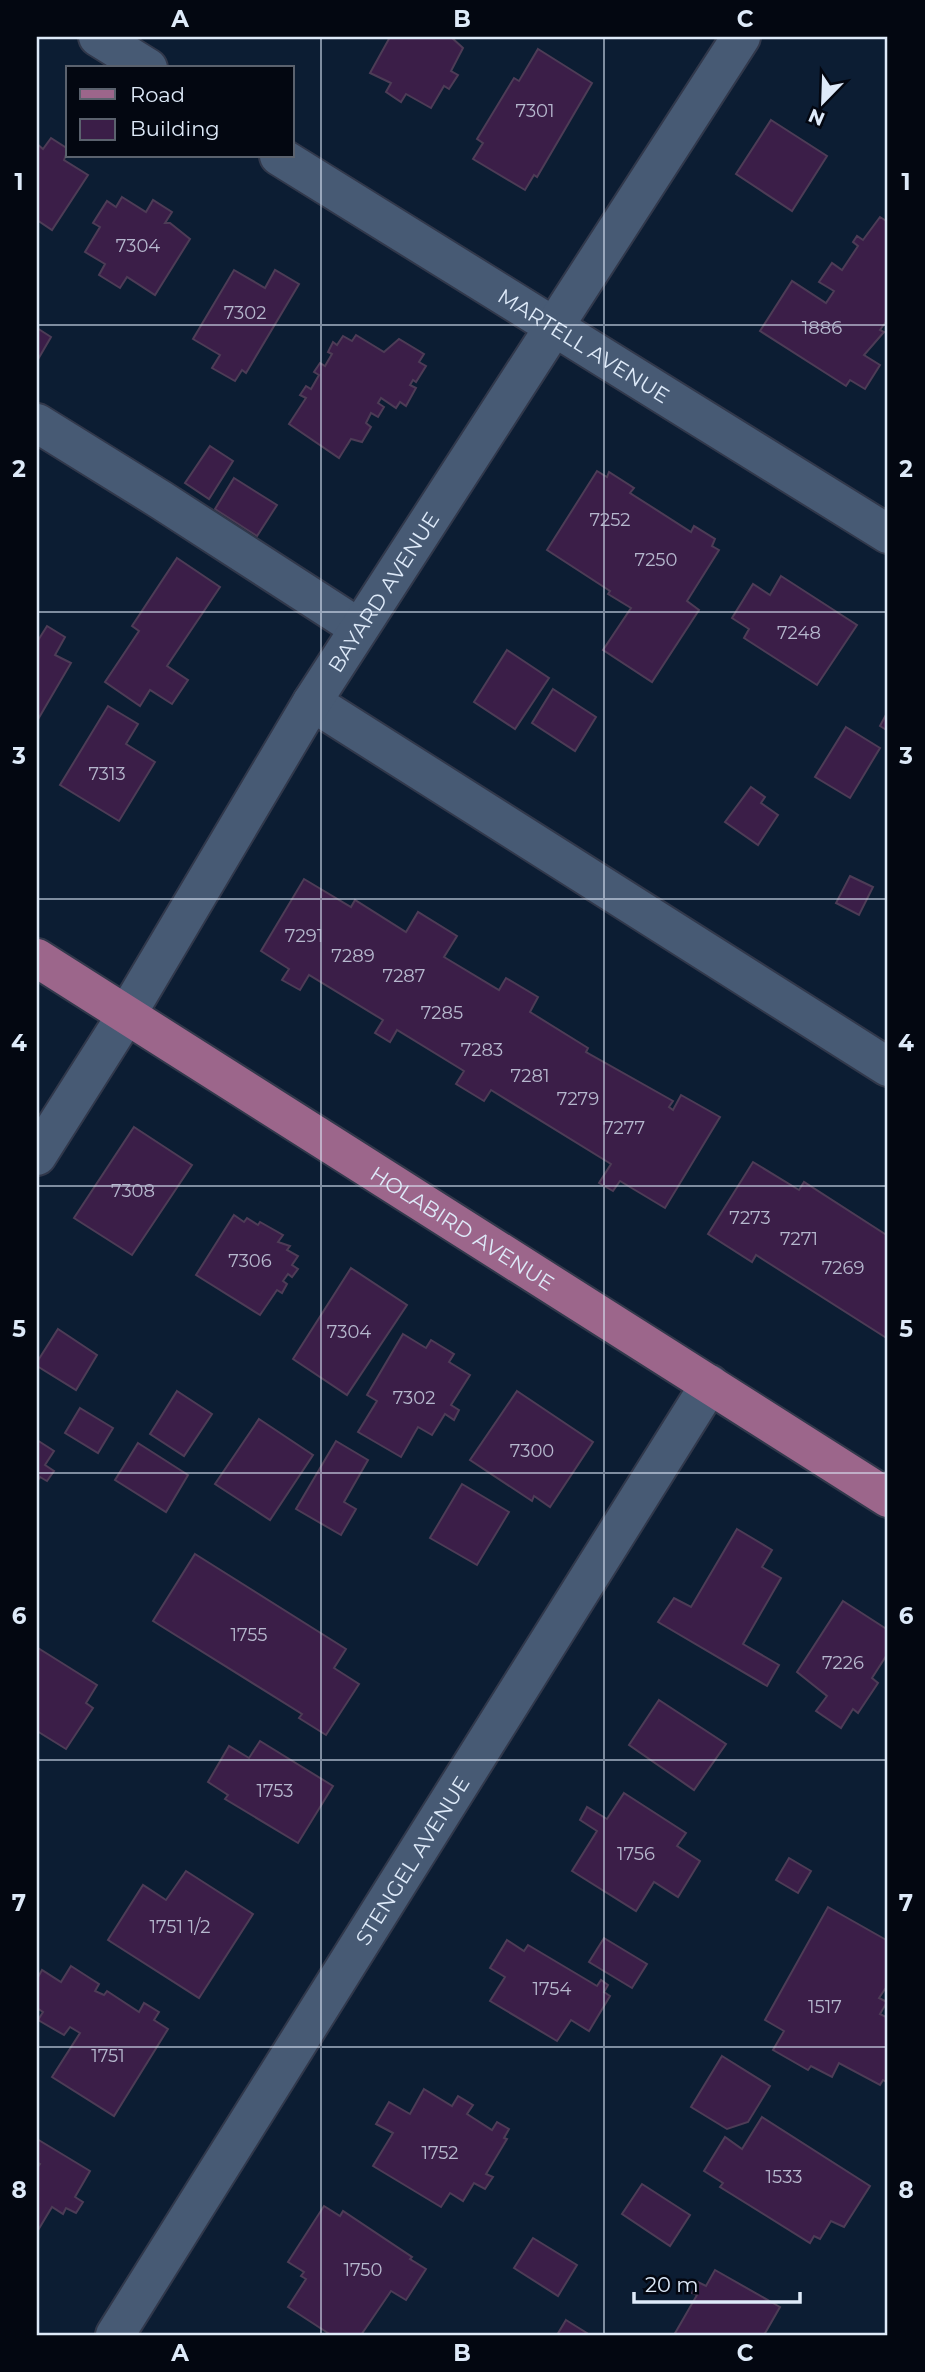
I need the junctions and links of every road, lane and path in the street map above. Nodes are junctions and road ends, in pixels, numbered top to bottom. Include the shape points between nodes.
1 (98, 37) edge
2 (741, 37) edge
3 (145, 66) edge
4 (281, 158) edge
5 (555, 326) junction
6 (37, 423) edge
7 (884, 523) edge
8 (359, 628) junction
9 (312, 702) junction
10 (37, 958) edge
11 (127, 1014) junction
12 (888, 1068) edge
13 (37, 1156) edge
14 (710, 1384) junction
15 (888, 1498) edge
16 (115, 2335) edge

1 - 3 street
2 - 5 street, BAYARD AVENUE
4 - 5 street, MARTELL AVENUE
5 - 7 street, MARTELL AVENUE
5 - 8 street, BAYARD AVENUE
6 - 8 street
8 - 9 street, BAYARD AVENUE
9 - 11 street, BAYARD AVENUE
9 - 12 street
10 - 11 main road, HOLABIRD AVENUE
11 - 13 street, BAYARD AVENUE
11 - 14 main road, HOLABIRD AVENUE
14 - 15 main road, HOLABIRD AVENUE
14 - 16 street, STENGEL AVENUE

